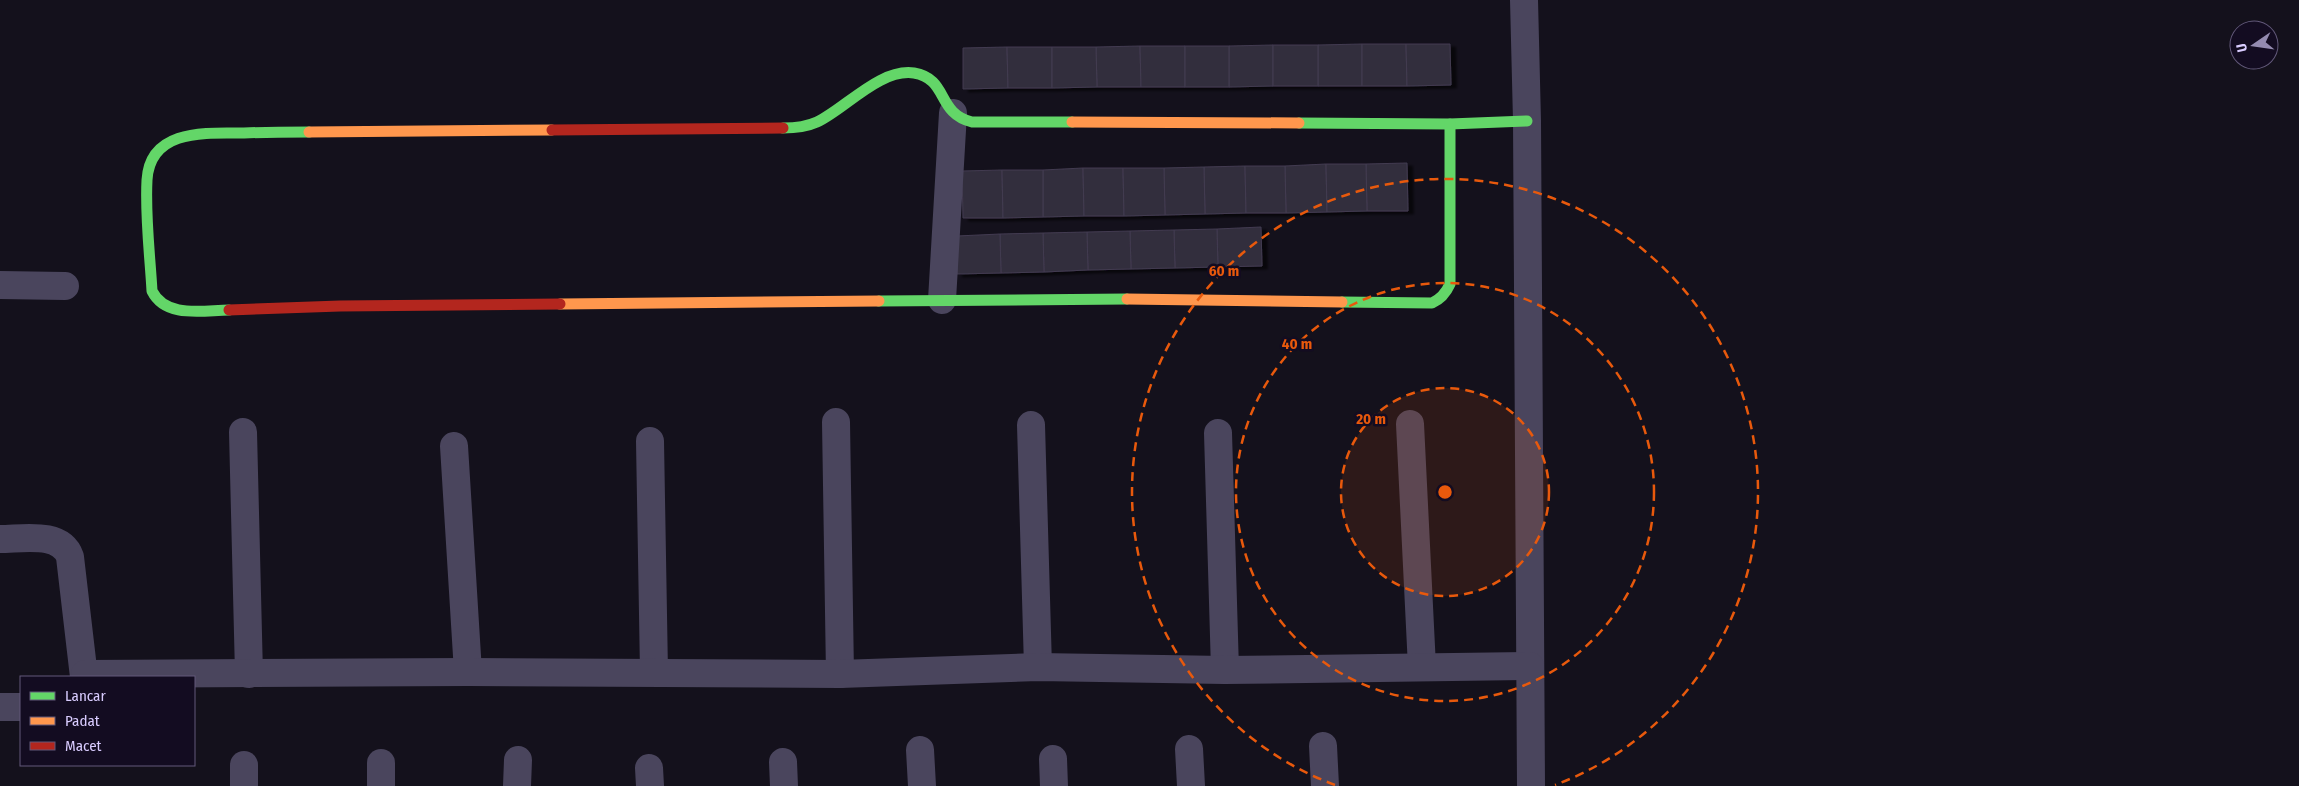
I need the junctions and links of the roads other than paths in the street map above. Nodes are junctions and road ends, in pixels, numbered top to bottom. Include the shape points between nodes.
1 (1524, 0) edge
2 (953, 114) junction
3 (1527, 121) junction
4 (1450, 124) junction
5 (0, 285) edge
6 (65, 286) dead end
7 (942, 300) junction
8 (836, 422) dead end
9 (1410, 424) dead end
10 (1031, 425) dead end
11 (243, 432) dead end
12 (1218, 433) dead end
13 (650, 441) dead end
14 (454, 446) dead end
15 (0, 539) edge
16 (1530, 666) junction
17 (1038, 667) junction
18 (1422, 667) junction
19 (1224, 670) junction
20 (468, 672) junction
21 (654, 672) junction
22 (249, 674) junction
23 (840, 674) junction
24 (84, 676) edge
25 (0, 707) edge
26 (20, 707) edge
27 (1323, 746) dead end
28 (1190, 749) dead end
29 (920, 750) dead end
30 (1053, 759) dead end
31 (922, 786) edge
32 (1054, 786) edge
33 (1191, 786) edge
34 (1325, 786) edge
35 (1531, 786) edge

1 - 3 street
2 - 4 street via 972,122
2 - 7 street
2 - 7 street via 931,80 924,75 906,73 868,88 823,120 798,128 198,133 182,135 162,148 150,165 147,179 152,291 163,305 185,311 340,306
3 - 4 street
3 - 16 street
4 - 7 street via 1450,284 1444,296 1432,303
5 - 6 street
8 - 23 street
9 - 18 street
10 - 17 street
11 - 22 street
12 - 19 street
13 - 21 street
14 - 20 street
15 - 24 street via 53,539 67,548
16 - 18 street
16 - 35 street
17 - 19 street
17 - 23 street
18 - 19 street
20 - 21 street
20 - 22 street
21 - 23 street
22 - 24 street
25 - 26 street
27 - 34 street
28 - 33 street
29 - 31 street
30 - 32 street

